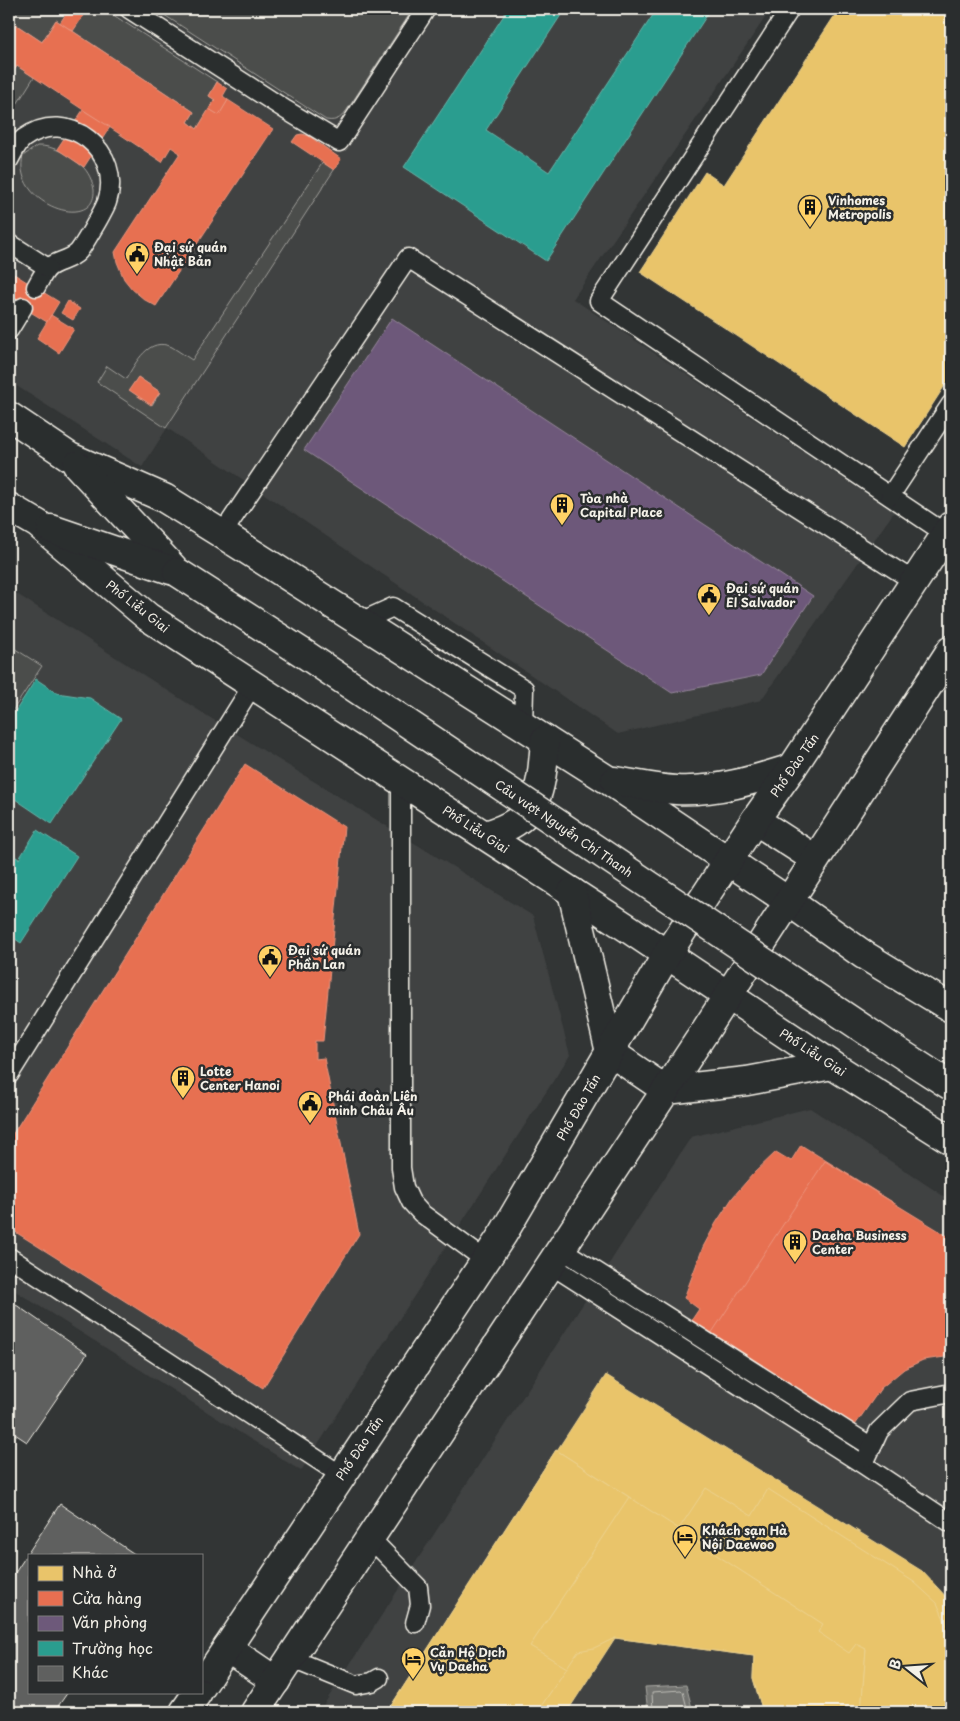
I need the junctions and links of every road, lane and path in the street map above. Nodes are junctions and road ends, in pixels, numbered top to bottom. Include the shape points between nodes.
1 (129, 9) edge
2 (426, 9) edge
3 (790, 9) edge
4 (9, 160) edge
5 (9, 243) edge
6 (48, 268) junction
7 (36, 287) dead end
8 (23, 308) dead end
9 (9, 330) edge
10 (951, 404) edge
11 (9, 416) edge
12 (70, 457) junction
13 (890, 496) junction
14 (9, 506) edge
15 (38, 524) junction
16 (949, 530) edge
17 (222, 534) junction
18 (177, 572) junction
19 (915, 582) junction
20 (951, 650) edge
21 (252, 686) junction
22 (534, 733) junction
23 (792, 768) junction
24 (401, 780) junction
25 (608, 780) junction
26 (755, 820) junction
27 (484, 835) junction
28 (815, 859) junction
29 (728, 861) junction
30 (572, 892) junction
31 (788, 901) junction
32 (667, 954) junction
33 (727, 994) junction
34 (951, 1008) edge
35 (610, 1052) junction
36 (832, 1065) junction
37 (10, 1070) edge
38 (951, 1086) edge
39 (666, 1090) junction
40 (951, 1140) edge
41 (9, 1257) edge
42 (556, 1257) junction
43 (485, 1260) junction
44 (951, 1393) edge
45 (872, 1447) junction
46 (864, 1464) junction
47 (341, 1475) junction
48 (951, 1524) edge
49 (372, 1538) junction
50 (415, 1623) dead end
51 (227, 1648) junction
52 (292, 1659) junction
53 (379, 1678) dead end
54 (276, 1681) junction
55 (202, 1686) edge
56 (197, 1694) edge
57 (184, 1712) edge
58 (255, 1712) edge

1 - 2 lane via 339,142
3 - 13 lane via 599,301
4 - 6 lane via 22,139 38,130 57,128 75,131 90,140 102,153 109,169 111,186 106,204 77,253
5 - 6 lane
6 - 7 lane
8 - 9 lane
10 - 13 lane
11 - 12 main road
12 - 17 main road via 164,498
12 - 18 main road, Cầu vượt Nguyễn Chí Thanh
13 - 16 lane
14 - 15 main road, Phố Liễu Giai
15 - 18 main road, Cầu vượt Nguyễn Chí Thanh
15 - 21 main road, Phố Liễu Giai via 148,617
16 - 19 main road, Phố Đào Tấn
17 - 19 lane via 408,258
17 - 22 main road
18 - 38 main road, Cầu vượt Nguyễn Chí Thanh, bridge
19 - 23 main road, Phố Đào Tấn
20 - 28 main road
21 - 24 main road, Phố Liễu Giai
21 - 37 lane
22 - 25 main road
22 - 27 main road via 540,786 535,802 510,827
23 - 25 main road via 748,782 709,789 675,790
23 - 26 main road, Phố Đào Tấn
24 - 27 main road, Phố Liễu Giai
24 - 43 lane via 401,1168 404,1187 421,1213
25 - 29 main road
26 - 28 main road
26 - 29 main road, Phố Đào Tấn
27 - 30 main road, Phố Liễu Giai
28 - 31 main road
29 - 31 main road
29 - 32 main road, Phố Đào Tấn
30 - 32 main road, Phố Liễu Giai
30 - 35 main road
31 - 33 main road
31 - 34 main road via 864,955
32 - 33 main road, Phố Liễu Giai
32 - 35 main road, Phố Đào Tấn
33 - 36 main road, Phố Liễu Giai
33 - 39 main road
35 - 39 main road
35 - 43 main road, Phố Đào Tấn
36 - 39 main road via 747,1082
36 - 40 main road, Phố Liễu Giai
39 - 42 main road
41 - 47 lane
42 - 45 lane
42 - 46 lane
42 - 49 main road
43 - 47 main road, Phố Đào Tấn
44 - 45 lane via 910,1401 880,1431
45 - 46 lane
46 - 48 lane
47 - 51 main road, Phố Đào Tấn
49 - 50 lane via 418,1587 420,1605
49 - 52 main road
51 - 54 main road
51 - 55 main road, Phố Đào Tấn
52 - 53 lane via 356,1685
52 - 54 main road
54 - 58 main road
56 - 57 main road

